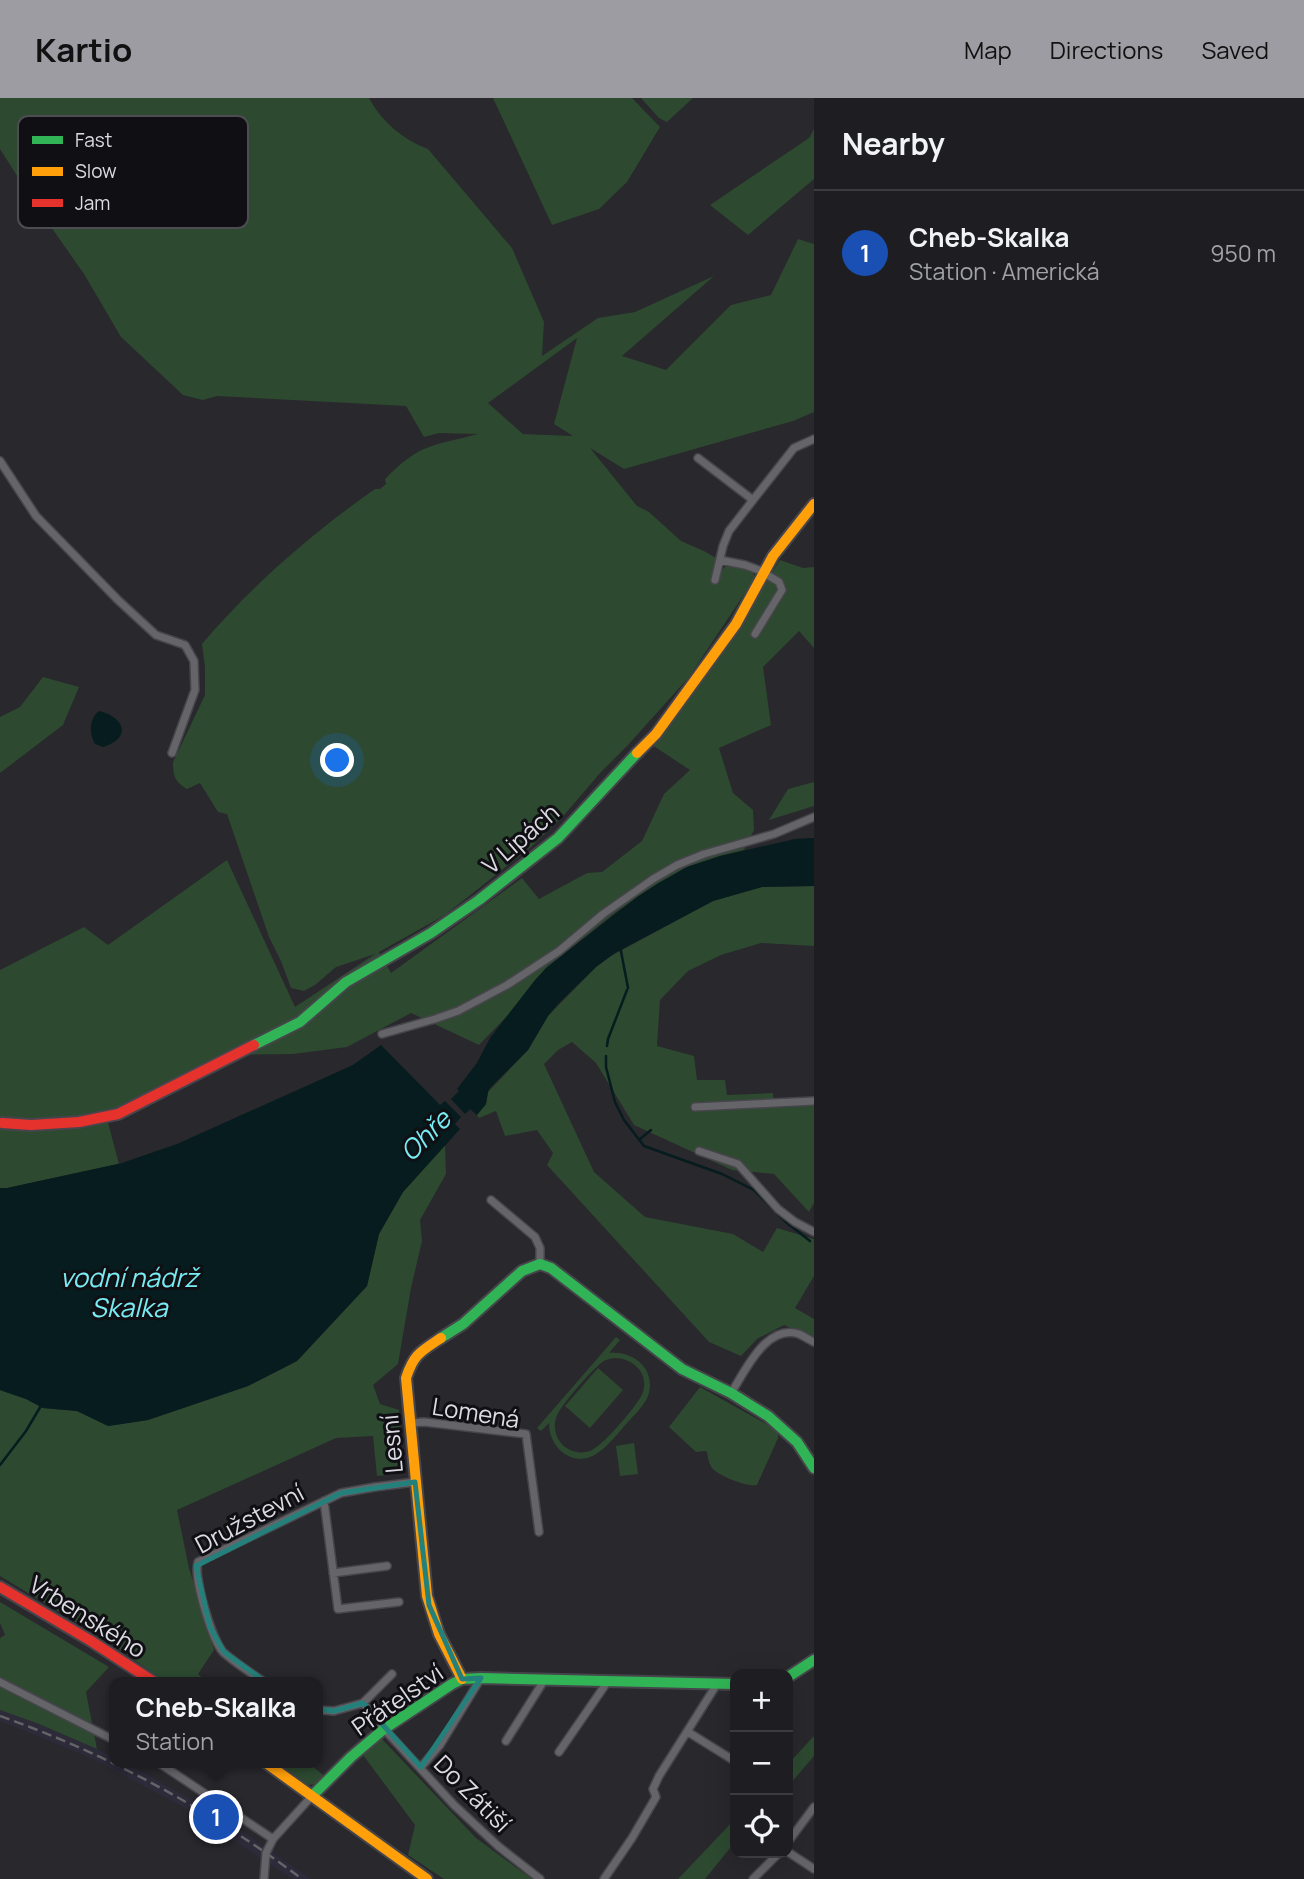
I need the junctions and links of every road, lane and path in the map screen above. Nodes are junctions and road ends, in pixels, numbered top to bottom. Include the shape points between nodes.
1 (814, 439) edge
2 (698, 458) dead end
3 (0, 461) edge
4 (753, 500) junction
5 (814, 504) edge
6 (720, 560) junction
7 (764, 572) junction
8 (715, 580) dead end
9 (755, 634) dead end
10 (172, 753) dead end
11 (814, 817) edge
12 (383, 1034) dead end
13 (814, 1101) edge
14 (695, 1107) dead end
15 (2, 1123) dead end
16 (699, 1151) dead end
17 (491, 1200) dead end
18 (814, 1232) edge
19 (540, 1264) junction
20 (814, 1342) edge
21 (731, 1393) junction
22 (410, 1423) junction
23 (814, 1468) edge
24 (415, 1482) junction
25 (324, 1501) junction
26 (539, 1532) dead end
27 (387, 1566) dead end
28 (333, 1573) junction
29 (0, 1587) edge
30 (399, 1602) dead end
31 (814, 1660) edge
32 (392, 1674) dead end
33 (793, 1674) edge
34 (145, 1677) edge
35 (257, 1677) edge
36 (481, 1678) junction
37 (463, 1679) junction
38 (545, 1679) junction
39 (608, 1680) junction
40 (0, 1682) edge
41 (717, 1684) junction
42 (730, 1684) edge
43 (363, 1703) junction
44 (323, 1710) edge
45 (384, 1730) junction
46 (688, 1732) junction
47 (109, 1738) edge
48 (506, 1741) dead end
49 (559, 1752) dead end
50 (730, 1758) edge
51 (421, 1767) junction
52 (166, 1768) edge
53 (273, 1768) edge
54 (312, 1796) junction
55 (814, 1807) edge
56 (793, 1835) edge
57 (273, 1839) junction
58 (793, 1855) edge
59 (774, 1858) edge
60 (814, 1869) edge
61 (264, 1879) edge
62 (427, 1879) edge
63 (540, 1879) edge
64 (604, 1879) edge
65 (753, 1879) edge

1 - 4 street via 794,448
2 - 4 street
3 - 10 street via 36,516 118,600 156,635 185,645 194,661 195,690
4 - 6 street via 729,531
5 - 7 street, V Lipách
6 - 7 street
6 - 8 street
7 - 9 street via 779,582 782,590
7 - 15 street, V Lipách via 736,624 656,734 558,838 479,900 345,982 300,1022 125,1111 79,1122
11 - 12 street via 677,865 507,985 458,1011
13 - 14 street
16 - 18 street via 738,1164 778,1209
17 - 19 street via 536,1237
19 - 21 street via 682,1369
19 - 22 street, Lesní via 522,1271 463,1324 419,1352 406,1378
20 - 21 street via 791,1333 770,1339
21 - 23 street via 768,1416
22 - 24 street, Lesní
22 - 26 street, Lomená via 526,1434
24 - 25 street, Družstevní via 351,1491
24 - 37 street, Lesní via 429,1605
25 - 28 street
25 - 35 street, Družstevní via 196,1566 217,1642
27 - 28 street
28 - 30 street via 338,1609
29 - 34 street, Vrbenského
31 - 33 street
32 - 43 street
36 - 37 street, Přátelství
36 - 38 street, Přátelství
36 - 51 street, Přátelství
37 - 45 street, Přátelství
38 - 39 street, Přátelství
38 - 48 street
39 - 41 street, Přátelství
39 - 49 street
40 - 47 street
41 - 42 street, Přátelství
41 - 46 street
43 - 44 street
43 - 45 street
45 - 51 street, Do Zátiší
45 - 54 street, Přátelství
46 - 50 street
46 - 64 street via 653,1789 656,1797
51 - 63 street, Do Zátiší via 454,1805
52 - 57 street
53 - 54 street
54 - 57 street
54 - 62 street
55 - 56 street
57 - 61 street via 266,1853
58 - 60 street
59 - 65 street

